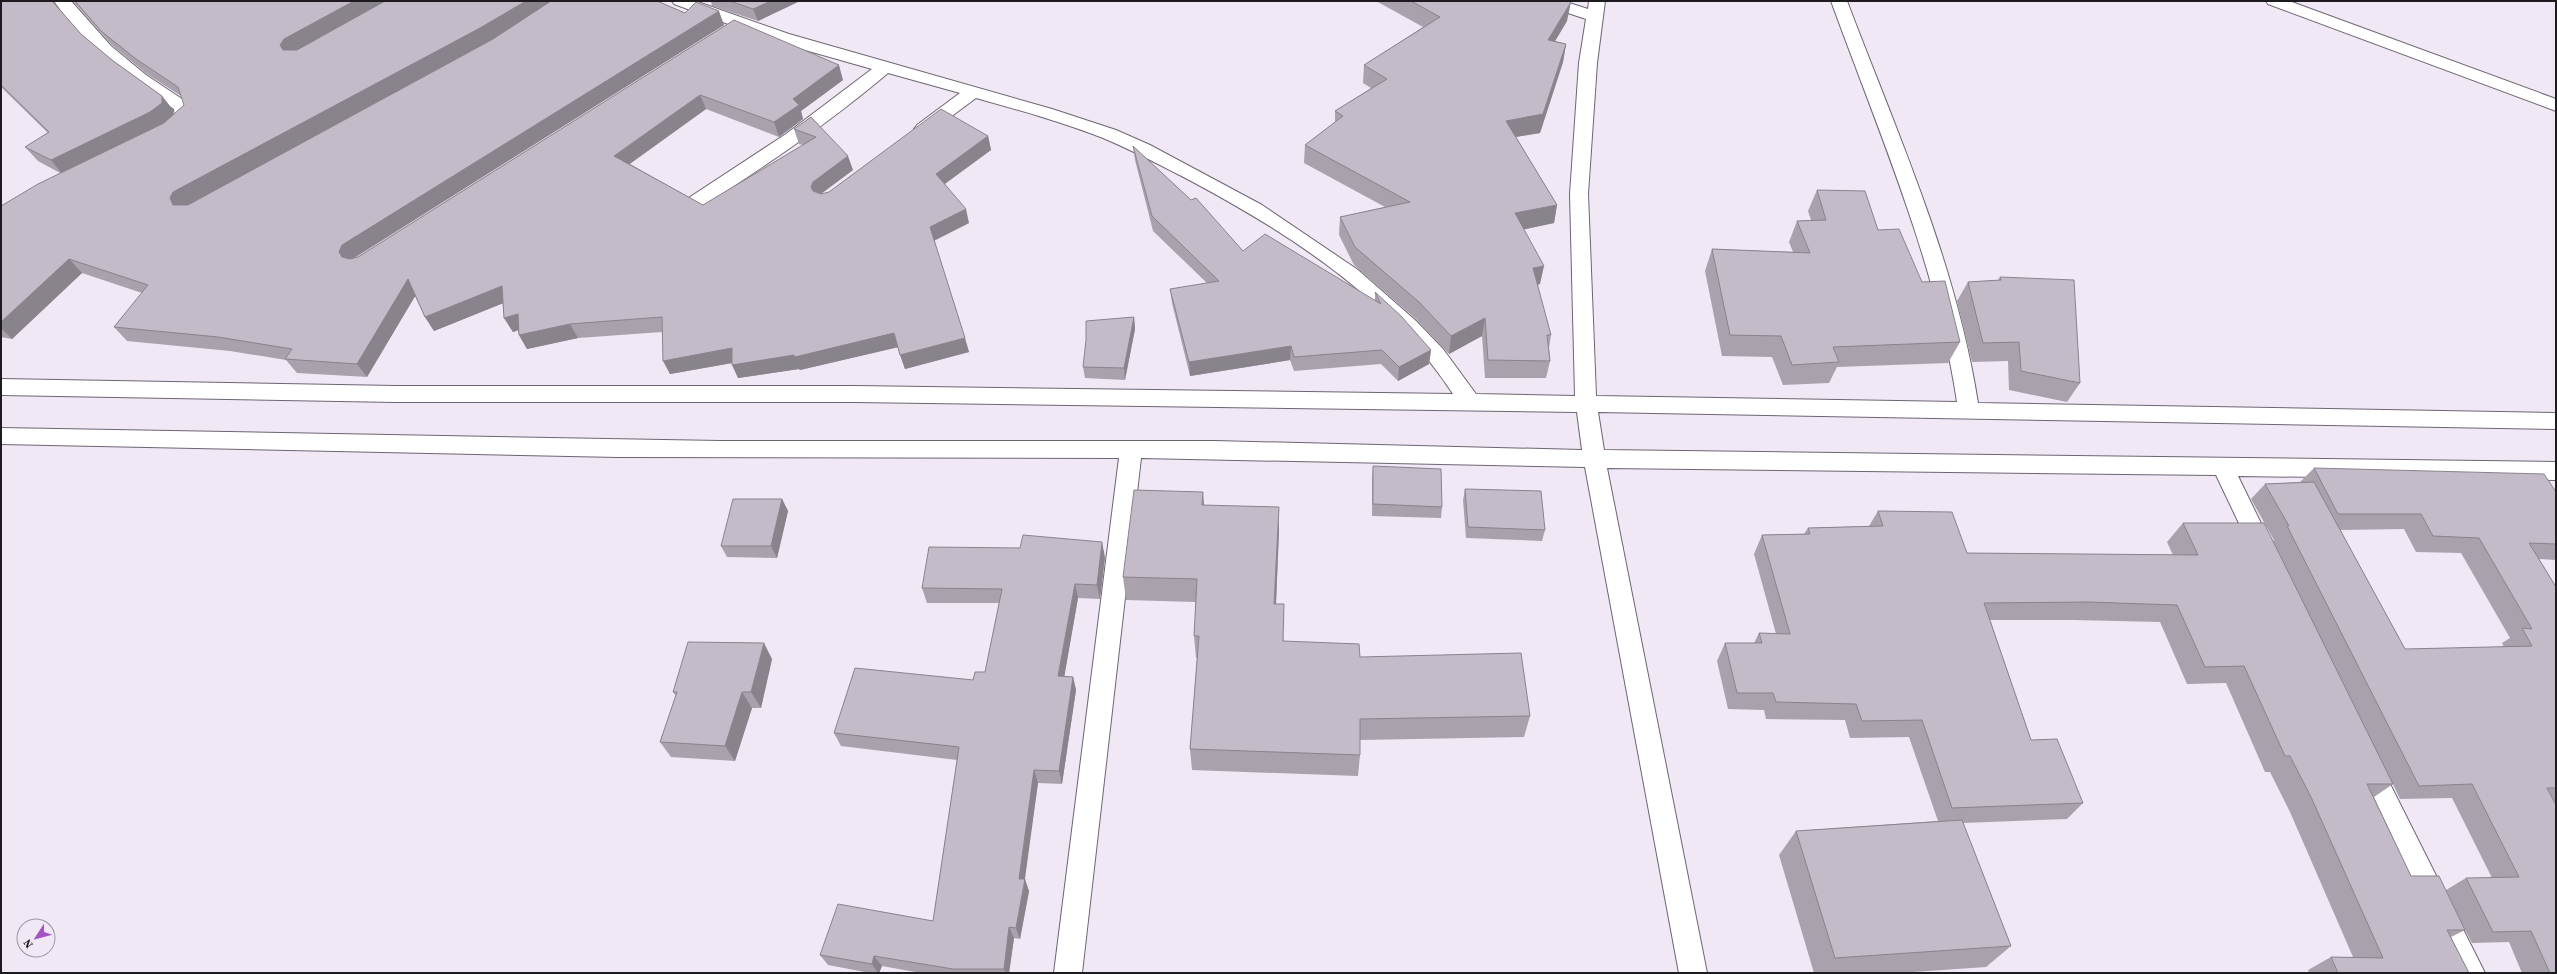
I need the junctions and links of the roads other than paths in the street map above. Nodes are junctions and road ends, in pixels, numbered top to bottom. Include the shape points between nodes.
1 (62, 1) edge
2 (680, 1) edge
3 (1547, 1) edge
4 (1839, 1) edge
5 (2274, 1) edge
6 (1596, 9) edge
7 (886, 66) junction
8 (973, 92) junction
9 (2556, 105) edge
10 (155, 138) edge
11 (909, 139) edge
12 (694, 203) edge
13 (3, 389) edge
14 (1470, 402) junction
15 (1587, 408) junction
16 (1969, 411) junction
17 (2554, 415) edge
18 (1, 436) edge
19 (1131, 449) junction
20 (1594, 453) junction
21 (2223, 466) junction
22 (2556, 470) edge
23 (2275, 573) edge
24 (2358, 744) edge
25 (1068, 973) edge
26 (1693, 973) edge
27 (2471, 973) edge

1 - 10 street via 105,50 140,79 182,107 184,120
2 - 7 street via 731,29
3 - 6 street
4 - 16 street via 1906,174 1964,364
5 - 9 street
6 - 15 street via 1588,63 1579,194
7 - 8 street
7 - 12 street via 835,110
8 - 11 street
8 - 14 street via 1099,130 1192,174 1283,224 1346,269 1394,311 1438,356
13 - 14 street via 394,394 846,394
14 - 15 street
15 - 16 street
15 - 20 street
16 - 17 street
18 - 19 street via 820,450
19 - 20 street
19 - 25 street
20 - 21 street
20 - 26 street
21 - 22 street
21 - 23 street
24 - 27 street

